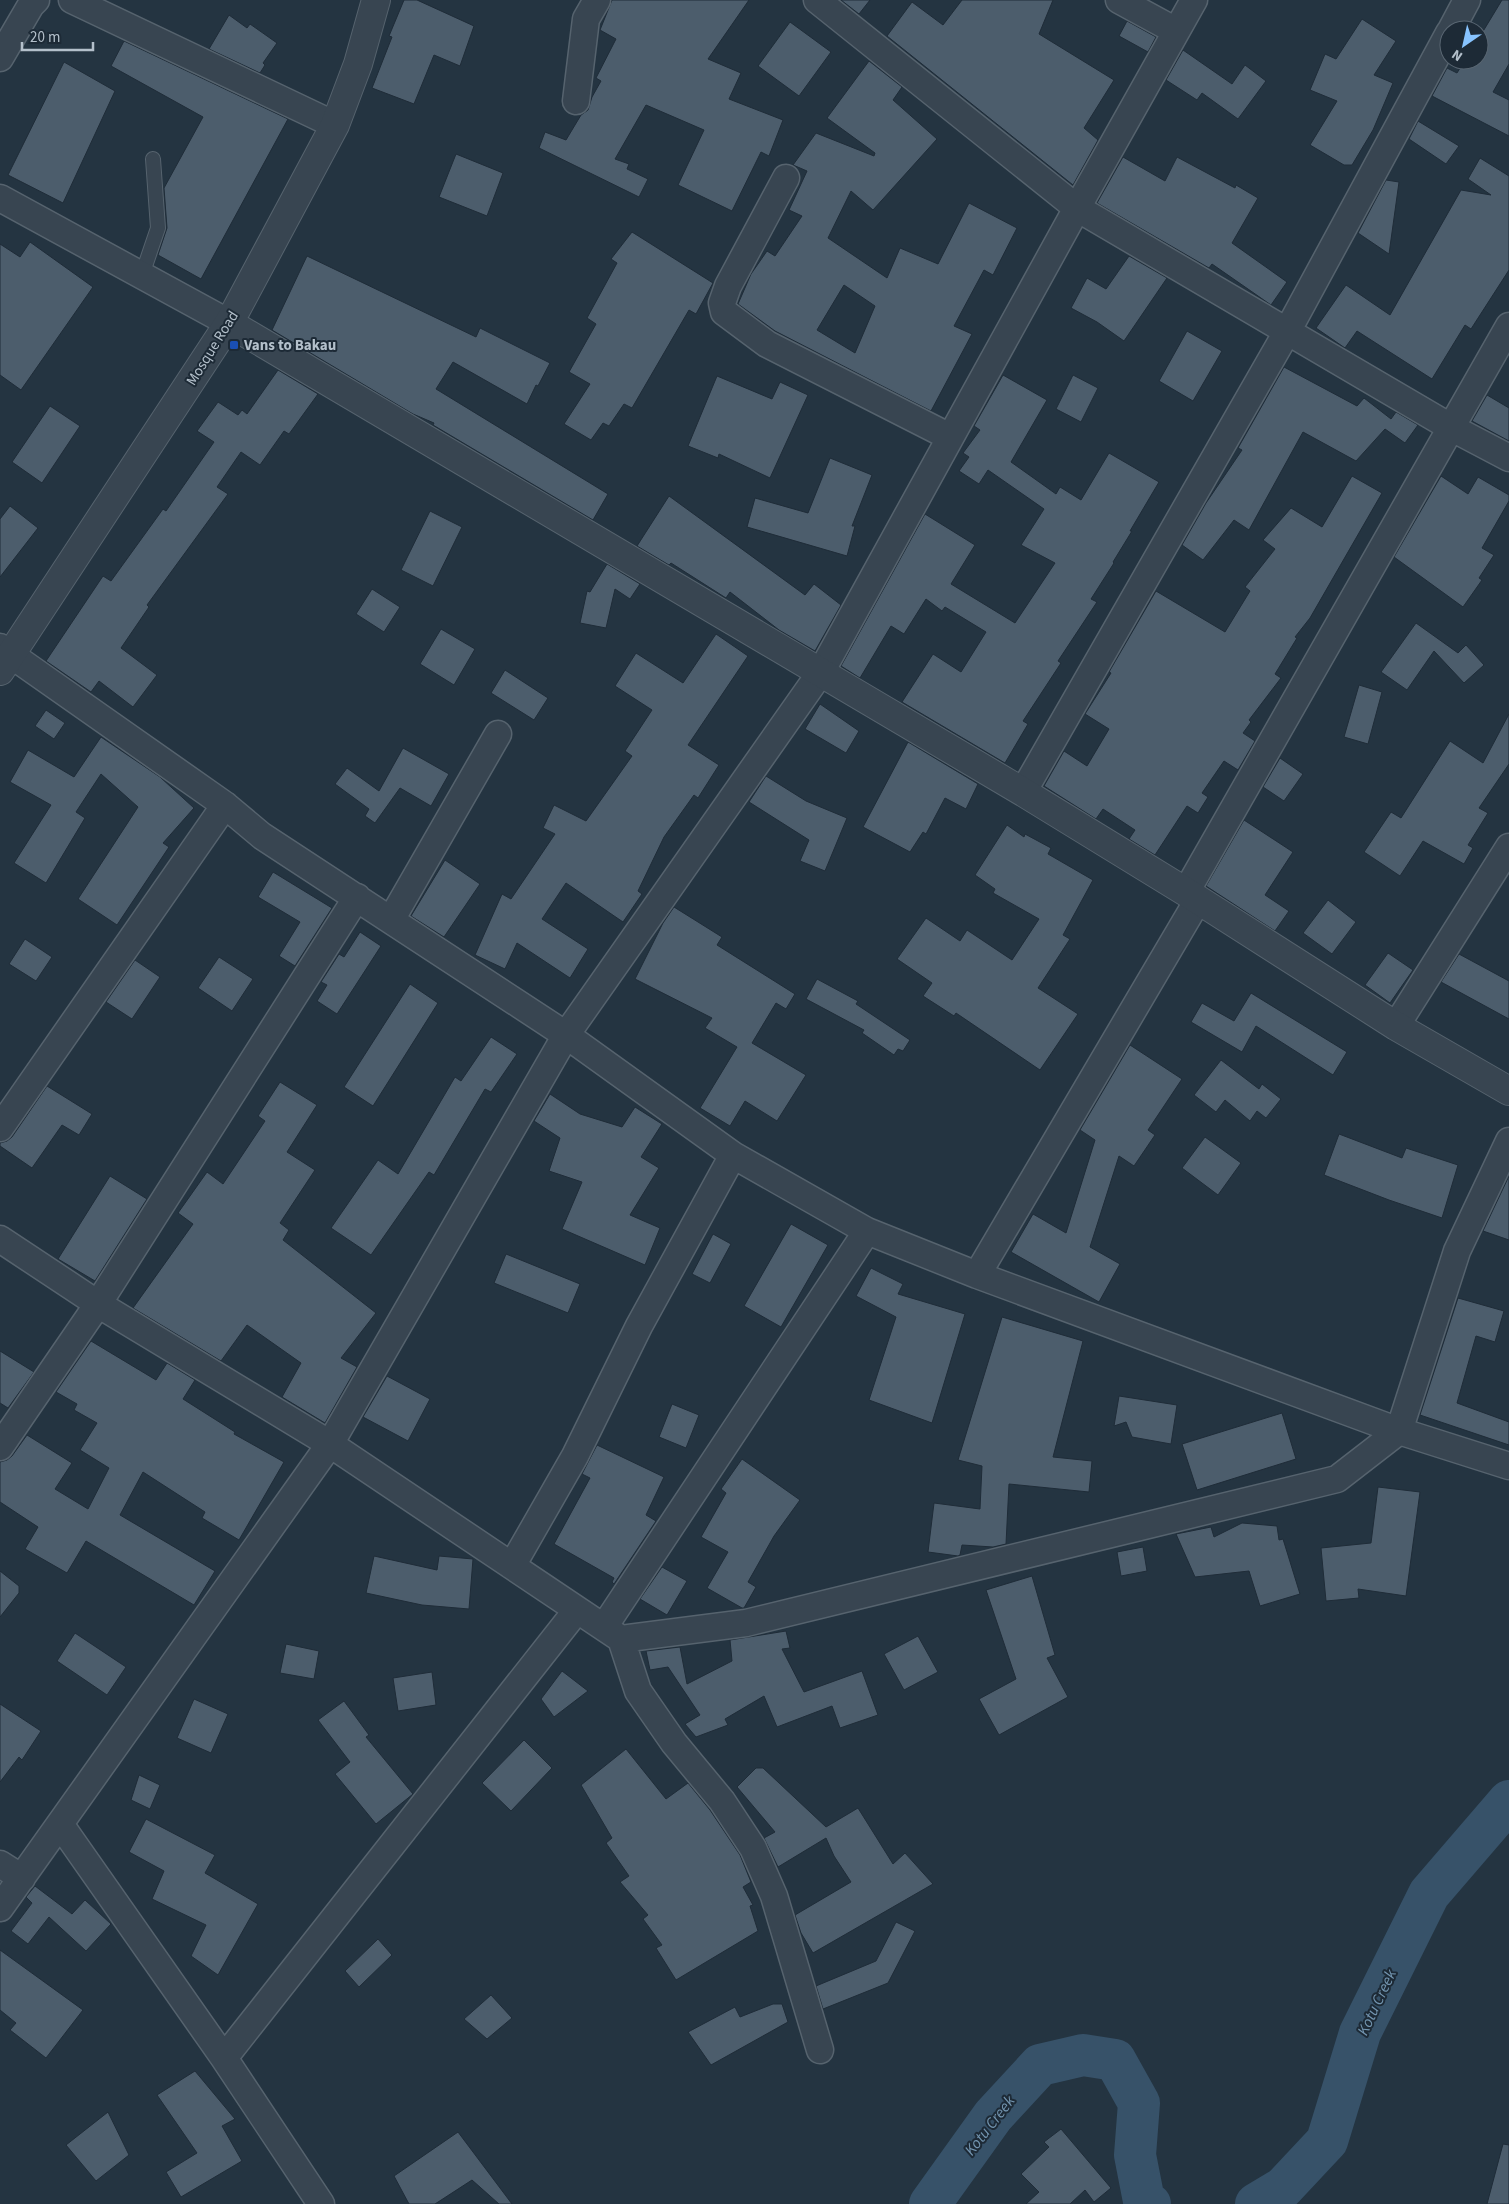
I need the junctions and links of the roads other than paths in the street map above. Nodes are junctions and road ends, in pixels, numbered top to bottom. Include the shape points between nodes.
1 (36, 0) edge
2 (72, 0) edge
3 (376, 0) edge
4 (597, 0) edge
5 (816, 0) edge
6 (1120, 0) edge
7 (1194, 0) edge
8 (1467, 0) edge
9 (1456, 20) edge
10 (1176, 31) junction
11 (1439, 52) edge
12 (0, 58) edge
13 (576, 101) dead end
14 (335, 125) junction
15 (153, 159) dead end
16 (786, 178) dead end
17 (0, 198) edge
18 (1077, 208) junction
19 (142, 275) junction
20 (229, 322) junction
21 (1509, 326) edge
22 (1288, 330) junction
23 (1452, 428) junction
24 (950, 437) junction
25 (1509, 458) edge
26 (4, 657) edge
27 (821, 672) junction
28 (498, 734) dead end
29 (1023, 792) junction
30 (225, 805) junction
31 (1509, 847) edge
32 (1192, 896) junction
33 (357, 897) junction
34 (391, 920) junction
35 (1396, 1026) junction
36 (566, 1035) junction
37 (1509, 1091) edge
38 (0, 1128) edge
39 (1509, 1141) edge
40 (733, 1155) junction
41 (867, 1231) junction
42 (0, 1238) edge
43 (977, 1275) junction
44 (98, 1304) junction
45 (1399, 1431) junction
46 (330, 1444) junction
47 (0, 1447) edge
48 (1509, 1466) edge
49 (512, 1566) junction
50 (577, 1610) junction
51 (612, 1633) junction
52 (60, 1824) junction
53 (0, 1864) edge
54 (22, 1878) junction
55 (0, 1908) edge
56 (820, 2050) dead end
57 (224, 2058) junction
58 (322, 2204) edge

1 - 12 street
2 - 14 street
3 - 14 street, Mosque Road via 358,64
4 - 13 street via 586,19
5 - 18 street
6 - 10 street
7 - 10 street
8 - 9 street
10 - 18 street
11 - 22 street
14 - 20 street, Mosque Road
15 - 19 lane via 158,228
16 - 24 street via 728,286 722,303 724,312 767,344
17 - 19 street
18 - 22 street
18 - 24 street
19 - 20 street
20 - 26 street, Mosque Road
20 - 27 street
21 - 23 street
22 - 23 street
22 - 29 street
23 - 25 street
23 - 32 street
24 - 27 street
26 - 30 street
27 - 29 street
27 - 36 street
28 - 34 street
29 - 32 street
30 - 33 street via 262,836
30 - 38 street
31 - 35 street
32 - 35 street
32 - 43 street
33 - 34 street
33 - 44 street
34 - 36 street
35 - 37 street
36 - 40 street
36 - 46 street
39 - 45 street via 1457,1251
40 - 41 street
40 - 49 street via 639,1326 575,1456
41 - 43 street
41 - 51 street
42 - 44 street
43 - 45 street
44 - 46 street
44 - 47 street
45 - 48 street
45 - 51 street via 1337,1479 746,1622
46 - 49 street
46 - 52 street
49 - 50 street
50 - 51 street
50 - 57 street
51 - 56 street via 638,1691 722,1801 753,1848 774,1896
52 - 54 street
52 - 57 street
53 - 54 street
54 - 55 street
57 - 58 street

